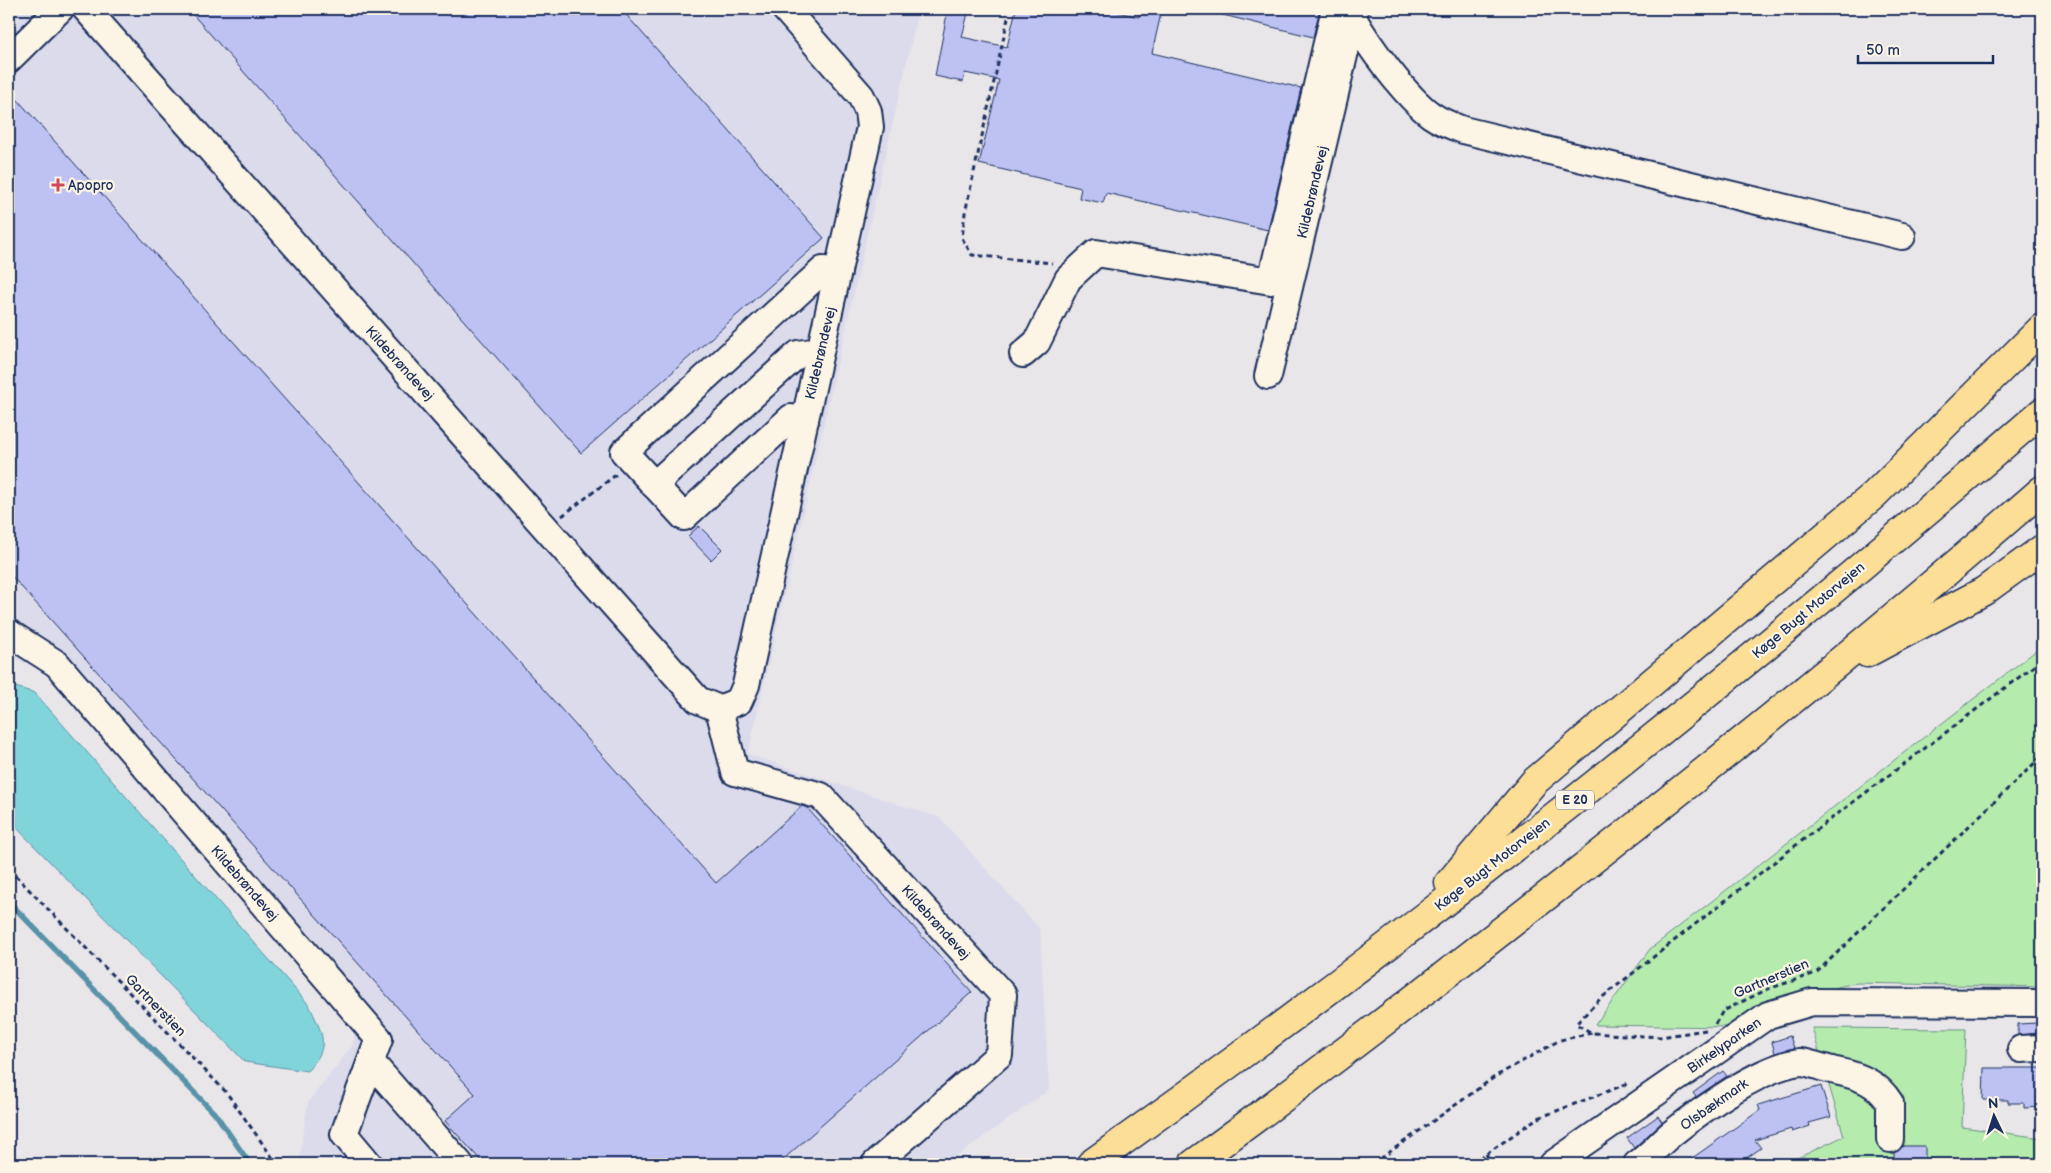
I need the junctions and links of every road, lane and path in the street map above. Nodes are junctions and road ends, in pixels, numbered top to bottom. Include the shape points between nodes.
1 (60, 9) edge
2 (86, 9) edge
3 (785, 9) edge
4 (1348, 12) edge
5 (1008, 18) dead end
6 (9, 59) edge
7 (1902, 236) dead end
8 (1080, 266) junction
9 (838, 272) junction
10 (2042, 328) edge
11 (820, 351) junction
12 (1023, 354) dead end
13 (1268, 376) dead end
14 (2042, 412) edge
15 (805, 420) junction
16 (633, 461) junction
17 (654, 485) junction
18 (2042, 490) edge
19 (546, 529) junction
20 (2042, 548) edge
21 (9, 633) edge
22 (2042, 660) edge
23 (1820, 678) junction
24 (720, 709) junction
25 (2042, 756) edge
26 (9, 869) edge
27 (1416, 923) junction
28 (2042, 1003) edge
29 (1712, 1030) junction
30 (1592, 1033) junction
31 (1705, 1036) dead end
32 (371, 1062) junction
33 (1636, 1081) dead end
34 (1890, 1139) dead end
35 (1486, 1154) junction
36 (2042, 1160) edge
37 (277, 1164) edge
38 (369, 1164) edge
39 (460, 1164) edge
40 (875, 1164) edge
41 (1091, 1164) edge
42 (1193, 1164) edge
43 (1372, 1164) edge
44 (1472, 1164) edge
45 (1492, 1164) edge
46 (1553, 1164) edge
47 (1637, 1164) edge
48 (2030, 1164) edge

1 - 6 street
2 - 19 street, Kildebrøndevej
3 - 9 street, Kildebrøndevej via 861,96 868,111 870,127
4 - 7 street via 1364,39 1422,107 1447,124
4 - 8 street via 1271,281 1096,253
4 - 13 street, Kildebrøndevej
5 - 8 path via 962,238 972,255
8 - 12 street via 1068,279 1037,342
9 - 11 street, Kildebrøndevej
9 - 16 street via 823,270 624,452
10 - 27 highway via 1874,495 1534,782
11 - 15 street, Kildebrøndevej
11 - 17 street via 798,354
14 - 27 highway, Køge Bugt Motorvejen / E 20 via 1796,621 1570,804
15 - 17 street via 792,418 684,517
15 - 24 street, Kildebrøndevej via 746,685 739,702
16 - 17 street
16 - 19 path
18 - 23 highway
19 - 24 street, Kildebrøndevej via 698,700
20 - 23 highway via 1984,591
21 - 32 street, Kildebrøndevej via 57,664 379,1039
22 - 30 path via 1791,849 1600,999 1576,1024
23 - 42 highway via 1447,974
24 - 40 street, Kildebrøndevej via 735,772 821,796 1003,994 999,1056
25 - 29 path, Gartnerstien via 1816,973 1768,989 1723,1011
26 - 37 path, Gartnerstien via 226,1092
27 - 41 highway, Køge Bugt Motorvejen / E 20 via 1190,1094
28 - 46 street, Birkelyparken via 1812,1002 1768,1015
29 - 30 path via 1660,1037
29 - 31 path, Gartnerstien
30 - 43 path via 1560,1040 1496,1076
32 - 38 street, Kildebrøndevej via 344,1134
32 - 39 street
33 - 35 path via 1536,1119
34 - 47 street, Olsbækmark via 1890,1103 1873,1084 1857,1075 1801,1061 1757,1074 1671,1135
35 - 44 path
35 - 45 path
36 - 48 path

